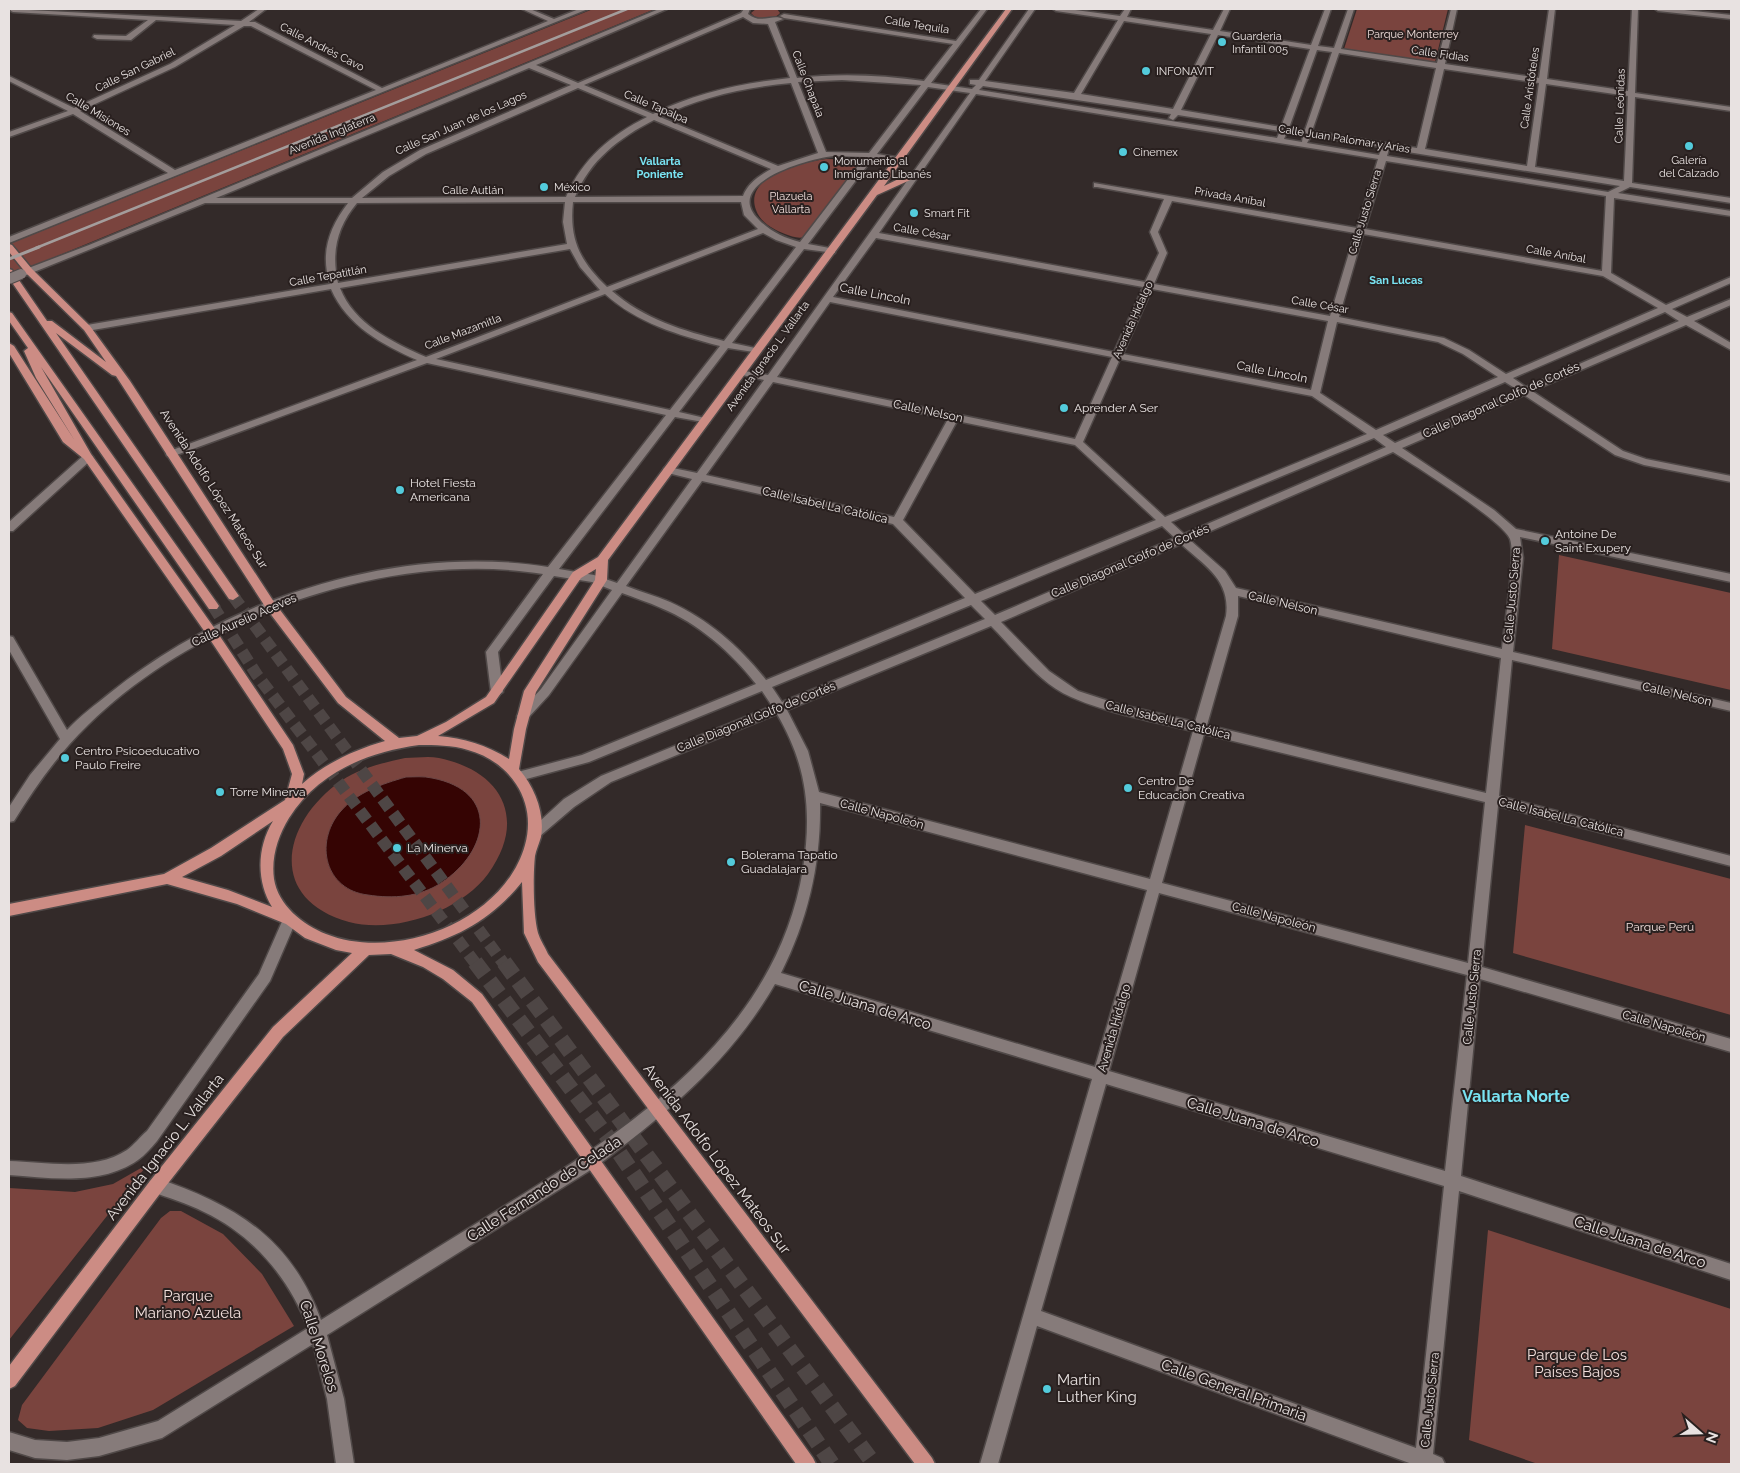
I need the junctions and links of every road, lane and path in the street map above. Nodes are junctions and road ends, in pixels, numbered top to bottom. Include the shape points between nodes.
1 (144, 9) edge
2 (263, 9) edge
3 (525, 9) edge
4 (585, 9) edge
5 (664, 9) edge
6 (984, 9) edge
7 (1009, 9) edge
8 (1032, 9) edge
9 (1056, 9) edge
10 (1128, 9) edge
11 (1227, 9) edge
12 (1328, 9) edge
13 (1351, 9) edge
14 (1454, 9) edge
15 (1552, 9) edge
16 (1635, 9) edge
17 (1658, 9) edge
18 (12, 10) edge
19 (745, 12) edge
20 (784, 13) edge
21 (135, 17) junction
22 (1731, 17) edge
23 (155, 18) junction
24 (1122, 19) junction
25 (771, 21) junction
26 (553, 22) junction
27 (242, 23) junction
28 (1215, 32) junction
29 (97, 37) dead end
30 (958, 43) junction
31 (1313, 47) junction
32 (1337, 50) junction
33 (530, 65) junction
34 (1440, 66) junction
35 (9, 78) edge
36 (794, 80) junction
37 (1543, 81) junction
38 (980, 82) junction
39 (927, 83) junction
40 (577, 85) junction
41 (954, 85) junction
42 (381, 90) junction
43 (974, 90) junction
44 (1632, 94) junction
45 (1076, 96) junction
46 (1731, 109) edge
47 (74, 111) junction
48 (1176, 113) junction
49 (653, 118) junction
50 (1171, 123) junction
51 (1284, 130) junction
52 (1307, 134) junction
53 (9, 135) edge
54 (1280, 140) junction
55 (1304, 144) junction
56 (1386, 147) junction
57 (1420, 152) junction
58 (823, 155) junction
59 (872, 155) junction
60 (1383, 157) junction
61 (899, 160) junction
62 (775, 168) junction
63 (1531, 170) junction
64 (174, 173) junction
65 (916, 174) junction
66 (1097, 185) dead end
67 (1628, 185) junction
68 (874, 194) junction
69 (1610, 194) junction
70 (1169, 198) junction
71 (746, 199) junction
72 (569, 200) junction
73 (200, 201) junction
74 (1731, 201) edge
75 (353, 202) junction
76 (1731, 214) edge
77 (763, 230) junction
78 (1359, 232) junction
79 (874, 235) junction
80 (9, 240) edge
81 (572, 246) junction
82 (803, 246) junction
83 (9, 247) edge
84 (832, 251) junction
85 (9, 272) edge
86 (25, 272) junction
87 (1606, 274) junction
88 (9, 279) edge
89 (1731, 280) edge
90 (335, 286) junction
91 (1148, 286) junction
92 (605, 290) junction
93 (828, 299) junction
94 (1731, 302) edge
95 (1666, 310) junction
96 (9, 315) edge
97 (39, 316) junction
98 (1333, 320) junction
99 (1686, 321) junction
100 (87, 328) junction
101 (24, 337) junction
102 (727, 345) junction
103 (9, 346) edge
104 (1731, 347) edge
105 (757, 351) junction
106 (1117, 356) junction
107 (426, 360) junction
108 (741, 372) junction
109 (769, 378) junction
110 (1504, 378) junction
111 (126, 381) junction
112 (1523, 390) junction
113 (1315, 394) junction
114 (674, 414) junction
115 (954, 417) junction
116 (705, 421) junction
117 (1376, 434) junction
118 (1078, 443) junction
119 (1395, 447) junction
120 (171, 454) junction
121 (88, 457) junction
122 (668, 470) junction
123 (700, 477) junction
124 (1731, 479) edge
125 (897, 521) junction
126 (1162, 521) junction
127 (9, 528) edge
128 (1512, 532) junction
129 (1182, 539) junction
130 (602, 560) junction
131 (552, 570) junction
132 (577, 575) junction
133 (1731, 578) edge
134 (601, 580) junction
135 (620, 586) junction
136 (1233, 591) junction
137 (233, 596) tunnel mouth
138 (974, 600) junction
139 (270, 605) junction
140 (213, 606) tunnel mouth
141 (994, 620) junction
142 (211, 632) junction
143 (9, 640) edge
144 (1507, 655) junction
145 (764, 686) junction
146 (497, 692) junction
147 (1731, 707) edge
148 (780, 708) junction
149 (523, 716) junction
150 (1200, 728) junction
151 (66, 739) junction
152 (420, 740) junction
153 (396, 743) junction
154 (516, 773) junction
155 (814, 796) junction
156 (1492, 800) junction
157 (291, 803) junction
158 (9, 817) edge
159 (535, 832) junction
160 (529, 856) junction
161 (1731, 861) edge
162 (167, 879) junction
163 (1155, 886) junction
164 (9, 910) edge
165 (289, 920) junction
166 (390, 948) junction
167 (366, 949) junction
168 (1474, 971) junction
169 (773, 977) junction
170 (1731, 1046) edge
171 (1101, 1076) junction
172 (658, 1110) junction
173 (591, 1161) junction
174 (9, 1168) edge
175 (1453, 1182) junction
176 (156, 1186) junction
177 (1731, 1272) edge
178 (1032, 1316) junction
179 (318, 1333) junction
180 (9, 1380) edge
181 (9, 1441) edge
182 (1428, 1463) edge
183 (345, 1464) edge
184 (807, 1464) edge
185 (926, 1464) edge
186 (989, 1464) edge

1 - 21 street
2 - 27 street, Calle San Gabriel
3 - 26 street
4 - 26 street, Avenida Inglaterra
5 - 33 street, Avenida Inglaterra
6 - 30 street
7 - 41 main road, Avenida Ignacio L. Vallarta
8 - 38 street, Avenida Ignacio L. Vallarta
9 - 24 street, Calle Fidias
10 - 24 street
11 - 28 street
12 - 31 street
13 - 32 street
14 - 34 street
15 - 37 street, Calle Aristóteles
16 - 44 street, Calle Leónidas
17 - 22 street
18 - 21 street, Calle Andrés Cavo
19 - 25 street via 753,21
19 - 40 street, Calle San Juan de los Lagos
20 - 25 street
20 - 30 street, Calle Tequila
21 - 23 street, Calle Andrés Cavo
23 - 27 street, Calle Andrés Cavo
23 - 29 street via 128,38
24 - 28 street, Calle Fidias
24 - 45 street
25 - 36 street, Calle Chapala
26 - 42 street, Avenida Inglaterra
27 - 42 street, Calle Andrés Cavo via 257,26
27 - 47 street, Calle San Gabriel via 167,68
28 - 31 street, Calle Fidias
28 - 48 street
30 - 39 street
31 - 32 street, Calle Fidias
31 - 51 street
32 - 34 street, Calle Fidias
32 - 52 street
33 - 40 street, Calle Tapalpa
33 - 73 street, Avenida Inglaterra
34 - 37 street, Calle Fidias
34 - 57 street
35 - 47 street, Calle Misiones
36 - 39 street via 854,77
36 - 49 street via 737,88
36 - 58 street, Calle Chapala
37 - 44 street, Calle Fidias
37 - 63 street, Calle Aristóteles
38 - 41 street, Calle Juan Palomar y Arias
38 - 43 street, Avenida Ignacio L. Vallarta
38 - 45 street, Calle Juan Palomar y Arias
39 - 41 street
39 - 59 street
40 - 49 street, Calle Tapalpa
40 - 75 street, Calle San Juan de los Lagos via 405,161 371,183
41 - 43 street, Calle Juan Palomar y Arias
41 - 61 main road, Avenida Ignacio L. Vallarta
42 - 64 street, Avenida Inglaterra
43 - 50 street, Calle Juan Palomar y Arias
43 - 65 street, Avenida Ignacio L. Vallarta
44 - 46 street, Calle Fidias
44 - 67 street, Calle Leónidas
45 - 48 street, Calle Juan Palomar y Arias
47 - 53 street, Calle San Gabriel
47 - 64 street, Calle Misiones
48 - 50 street
48 - 51 street, Calle Juan Palomar y Arias
49 - 62 street, Calle Tapalpa
49 - 72 street via 625,133 596,156 582,171
50 - 54 street, Calle Juan Palomar y Arias
51 - 52 street, Calle Juan Palomar y Arias
51 - 54 street
52 - 55 street
52 - 56 street, Calle Juan Palomar y Arias
54 - 55 street, Calle Juan Palomar y Arias
55 - 60 street, Calle Juan Palomar y Arias
56 - 57 street, Calle Juan Palomar y Arias
56 - 60 street, Calle Justo Sierra
57 - 63 street, Calle Juan Palomar y Arias
58 - 59 street
58 - 62 street
59 - 61 street
59 - 82 street
60 - 69 street, Calle Juan Palomar y Arias
60 - 78 street, Calle Justo Sierra
61 - 68 main road, Avenida Ignacio L. Vallarta
62 - 71 street via 761,177
63 - 67 street, Calle Juan Palomar y Arias
64 - 80 street, Avenida Inglaterra
65 - 68 main road
65 - 79 street, Avenida Ignacio L. Vallarta
66 - 70 street, Privada Aníbal
67 - 69 street
67 - 74 street, Calle Juan Palomar y Arias
68 - 84 main road, Avenida Ignacio L. Vallarta
69 - 76 street, Calle Juan Palomar y Arias
69 - 87 street
70 - 78 street, Privada Aníbal
70 - 91 street, Avenida Hidalgo via 1154,232 1163,254
71 - 72 street, Calle Autlán
71 - 77 street via 751,218
72 - 75 street, Calle Autlán
72 - 81 street via 567,232
73 - 75 street, Calle Autlán
73 - 86 street, Avenida Inglaterra
75 - 90 street, Calle San Juan de los Lagos via 334,231 328,254
77 - 82 street
77 - 92 street, Calle Mazamitla
78 - 87 street, Calle Aníbal
78 - 98 street, Calle Justo Sierra
79 - 91 street, Calle César
79 - 93 street, Avenida Ignacio L. Vallarta
81 - 90 street, Calle Tepatitlán
81 - 92 street via 585,269
82 - 84 street
82 - 102 street
83 - 86 main road, Avenida Adolfo López Mateos Sur
84 - 105 main road, Avenida Ignacio L. Vallarta
85 - 97 main road
86 - 88 street, Avenida Inglaterra, bridge
86 - 100 main road, Avenida Adolfo López Mateos Sur
87 - 95 street, Calle Aníbal
89 - 95 street, Calle Diagonal Golfo de Cortés
90 - 100 street, Calle Tepatitlán
90 - 107 street, Calle San Juan de los Lagos via 342,304 354,318 393,345
91 - 98 street, Calle César
91 - 106 street, Avenida Hidalgo
92 - 102 street via 634,312 654,322
92 - 107 street, Calle Mazamitla
93 - 106 street, Calle Lincoln
93 - 109 street, Avenida Ignacio L. Vallarta
94 - 99 street, Calle Diagonal Golfo de Cortés
95 - 99 street, Calle Aníbal
95 - 110 street, Calle Diagonal Golfo de Cortés
96 - 101 main road
97 - 111 main road
97 - 137 main road
98 - 110 street, Calle César via 1441,340 1466,352
98 - 113 street, Calle Justo Sierra
99 - 104 street, Calle Aníbal
99 - 112 street, Calle Diagonal Golfo de Cortés
100 - 111 main road, Avenida Adolfo López Mateos Sur
101 - 121 main road via 35,370
101 - 140 main road
102 - 105 street
102 - 114 street
103 - 121 main road via 67,440
105 - 108 main road, Avenida Ignacio L. Vallarta
106 - 113 street, Calle Lincoln
106 - 118 street, Avenida Hidalgo
107 - 114 street, Calle San Juan de los Lagos
107 - 120 street, Calle Mazamitla
108 - 109 street, Calle Nelson
108 - 116 main road, Avenida Ignacio L. Vallarta
109 - 115 street, Calle Nelson
109 - 123 street, Avenida Ignacio L. Vallarta
110 - 112 street, Calle César
110 - 117 street, Calle Diagonal Golfo de Cortés
111 - 120 main road, Avenida Adolfo López Mateos Sur
112 - 119 street, Calle Diagonal Golfo de Cortés
112 - 124 street, Calle César via 1624,456
113 - 117 street, Calle Lincoln
114 - 116 street, Calle San Juan de los Lagos
114 - 131 street
115 - 118 street, Calle Nelson
115 - 125 street
116 - 122 main road, Avenida Ignacio L. Vallarta
117 - 119 street, Calle Lincoln
117 - 126 street, Calle Diagonal Golfo de Cortés
118 - 126 street, Calle Nelson
119 - 128 street, Calle Lincoln via 1490,512
119 - 129 street, Calle Diagonal Golfo de Cortés
120 - 139 main road, Avenida Adolfo López Mateos Sur
121 - 127 street
121 - 142 main road
122 - 123 street, Calle Isabel La Católica
122 - 130 main road, Avenida Ignacio L. Vallarta
123 - 125 street, Calle Isabel La Católica
123 - 135 street, Avenida Ignacio L. Vallarta
125 - 138 street, Calle Isabel La Católica
126 - 129 street, Calle Nelson
126 - 138 street, Calle Diagonal Golfo de Cortés
128 - 133 street
128 - 144 street, Calle Justo Sierra via 1518,549
129 - 136 street, Calle Nelson via 1221,574
129 - 141 street, Calle Diagonal Golfo de Cortés
130 - 132 main road, Avenida Ignacio L. Vallarta
130 - 134 main road
131 - 132 street, Calle Aurelio Aceves
131 - 139 street, Calle Aurelio Aceves via 477,565 415,568 342,581
131 - 146 street via 492,652
132 - 134 street, Calle Fernando de Celada
132 - 146 main road, Avenida Ignacio L. Vallarta
134 - 135 street, Calle Fernando de Celada
134 - 149 main road via 530,690
135 - 145 street, Calle Fernando de Celada via 668,605 710,631 745,662
135 - 149 street, Avenida Ignacio L. Vallarta via 545,692
136 - 144 street, Calle Nelson
136 - 150 street, Avenida Hidalgo via 1232,616
138 - 141 street, Calle Isabel La Católica
138 - 145 street, Calle Diagonal Golfo de Cortés
139 - 142 street, Calle Aurelio Aceves
139 - 153 main road, Avenida Adolfo López Mateos Sur via 342,700
141 - 148 street, Calle Diagonal Golfo de Cortés
141 - 150 street, Calle Isabel La Católica via 1045,674 1074,694
142 - 151 street, Calle Aurelio Aceves via 140,675
142 - 157 main road via 289,748 298,774
143 - 151 street
144 - 147 street, Calle Nelson
144 - 156 street, Calle Justo Sierra
145 - 148 street, Calle Fernando de Celada
145 - 154 street, Calle Diagonal Golfo de Cortés via 585,759
146 - 152 main road, Avenida Ignacio L. Vallarta via 469,714
148 - 155 street, Calle Fernando de Celada via 806,762
148 - 159 street, Calle Diagonal Golfo de Cortés via 606,779 587,790
149 - 154 main road
150 - 156 street, Calle Isabel La Católica
150 - 163 street, Avenida Hidalgo
151 - 158 street, Calle Aurelio Aceves via 33,779
152 - 153 main road
152 - 154 main road via 472,746 495,756
153 - 157 main road via 337,765 312,782
154 - 159 main road via 529,792 535,811
155 - 163 street, Calle Napoleón
155 - 169 street, Calle Fernando de Celada via 813,852 801,911
156 - 161 street, Calle Isabel La Católica
156 - 168 street, Calle Justo Sierra
157 - 162 main road via 216,852
157 - 165 main road via 278,823 266,864 268,885 276,904
159 - 160 main road
160 - 166 main road via 499,899 476,917 421,943
160 - 172 main road, Avenida Adolfo López Mateos Sur via 531,933 543,958
162 - 164 main road
162 - 165 main road via 245,900
163 - 168 street, Calle Napoleón
163 - 171 street, Avenida Hidalgo
165 - 167 main road via 310,935 336,945
165 - 174 street via 266,977 152,1136 131,1157 109,1167 84,1170
166 - 167 main road
166 - 173 main road via 423,959 458,981 477,998
167 - 176 main road, Avenida Ignacio L. Vallarta via 278,1032
168 - 170 street, Calle Napoleón
168 - 175 street, Calle Justo Sierra
169 - 171 street, Calle Juana de Arco
169 - 172 street, Calle Fernando de Celada via 744,1021 710,1061
171 - 175 street, Calle Juana de Arco
171 - 178 street, Avenida Hidalgo
172 - 173 street, Calle Fernando de Celada
172 - 185 main road, Avenida Adolfo López Mateos Sur
173 - 179 street, Calle Fernando de Celada
173 - 184 main road
175 - 177 street, Calle Juana de Arco
175 - 182 street, Calle Justo Sierra
176 - 179 street, Calle Morelos via 197,1200 253,1235 302,1293
176 - 180 main road, Avenida Ignacio L. Vallarta
178 - 182 street, Calle General Primaria
178 - 186 street, Avenida Hidalgo
179 - 181 street, Calle Fernando de Celada via 162,1429 105,1446 70,1451 36,1450
179 - 183 street, Calle Morelos via 334,1394

